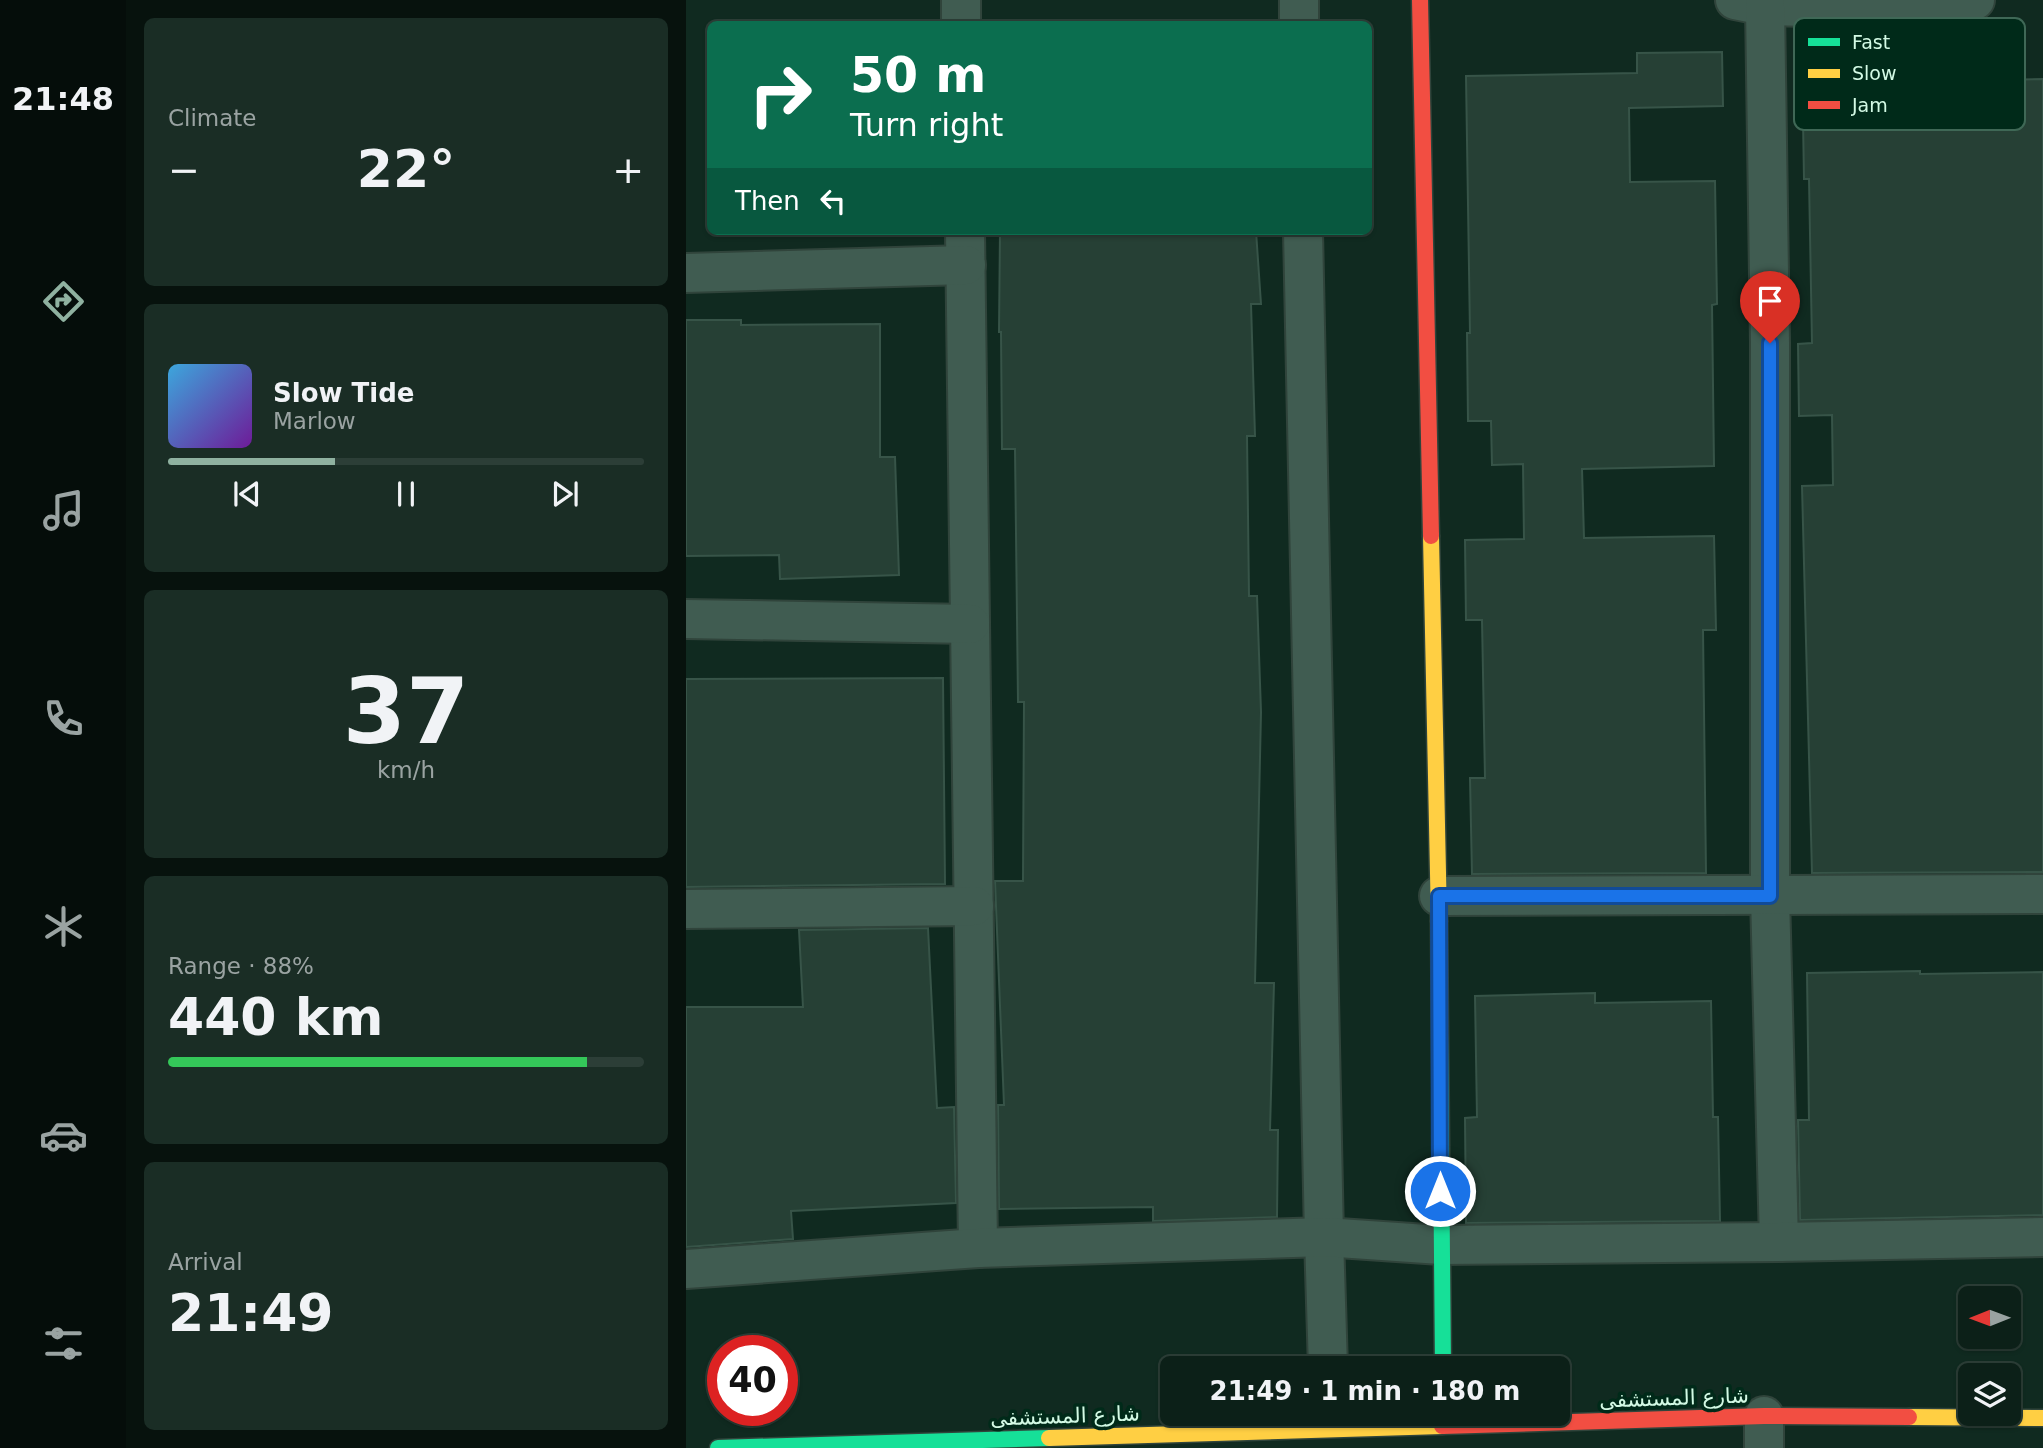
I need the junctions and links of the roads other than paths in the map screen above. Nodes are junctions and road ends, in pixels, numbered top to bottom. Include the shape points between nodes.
1 (961, 0) edge
2 (1298, 0) edge
3 (1420, 0) edge
4 (1975, 0) edge
5 (1750, 3) edge
6 (961, 21) edge
7 (1299, 21) edge
8 (1303, 235) edge
9 (966, 248) edge
10 (686, 273) edge
11 (686, 619) edge
12 (970, 624) junction
13 (2043, 894) edge
14 (1439, 896) junction
15 (1770, 896) junction
16 (974, 906) junction
17 (686, 909) edge
18 (1324, 1237) junction
19 (2043, 1237) edge
20 (1779, 1242) junction
21 (1441, 1245) junction
22 (978, 1248) junction
23 (686, 1269) edge
24 (1328, 1356) edge
25 (1443, 1356) edge
26 (2043, 1418) edge
27 (1570, 1425) edge
28 (1300, 1426) edge
29 (1764, 1432) edge
30 (1197, 1440) edge
31 (718, 1448) edge

1 - 6 street
2 - 7 street
3 - 14 main road
4 - 5 street via 1922,10
5 - 15 street via 1770,343
8 - 18 street
9 - 10 street
9 - 12 street
11 - 12 street
12 - 16 street
13 - 15 street
14 - 15 street
14 - 21 main road
15 - 20 street
16 - 17 street
16 - 22 street
18 - 21 street
18 - 22 street
18 - 24 street
19 - 20 street
20 - 21 street
21 - 25 main road
22 - 23 street
26 - 29 main road, شارع المستشفى
27 - 29 main road, شارع المستشفى
28 - 30 main road, شارع المستشفى
30 - 31 main road, شارع المستشفى

